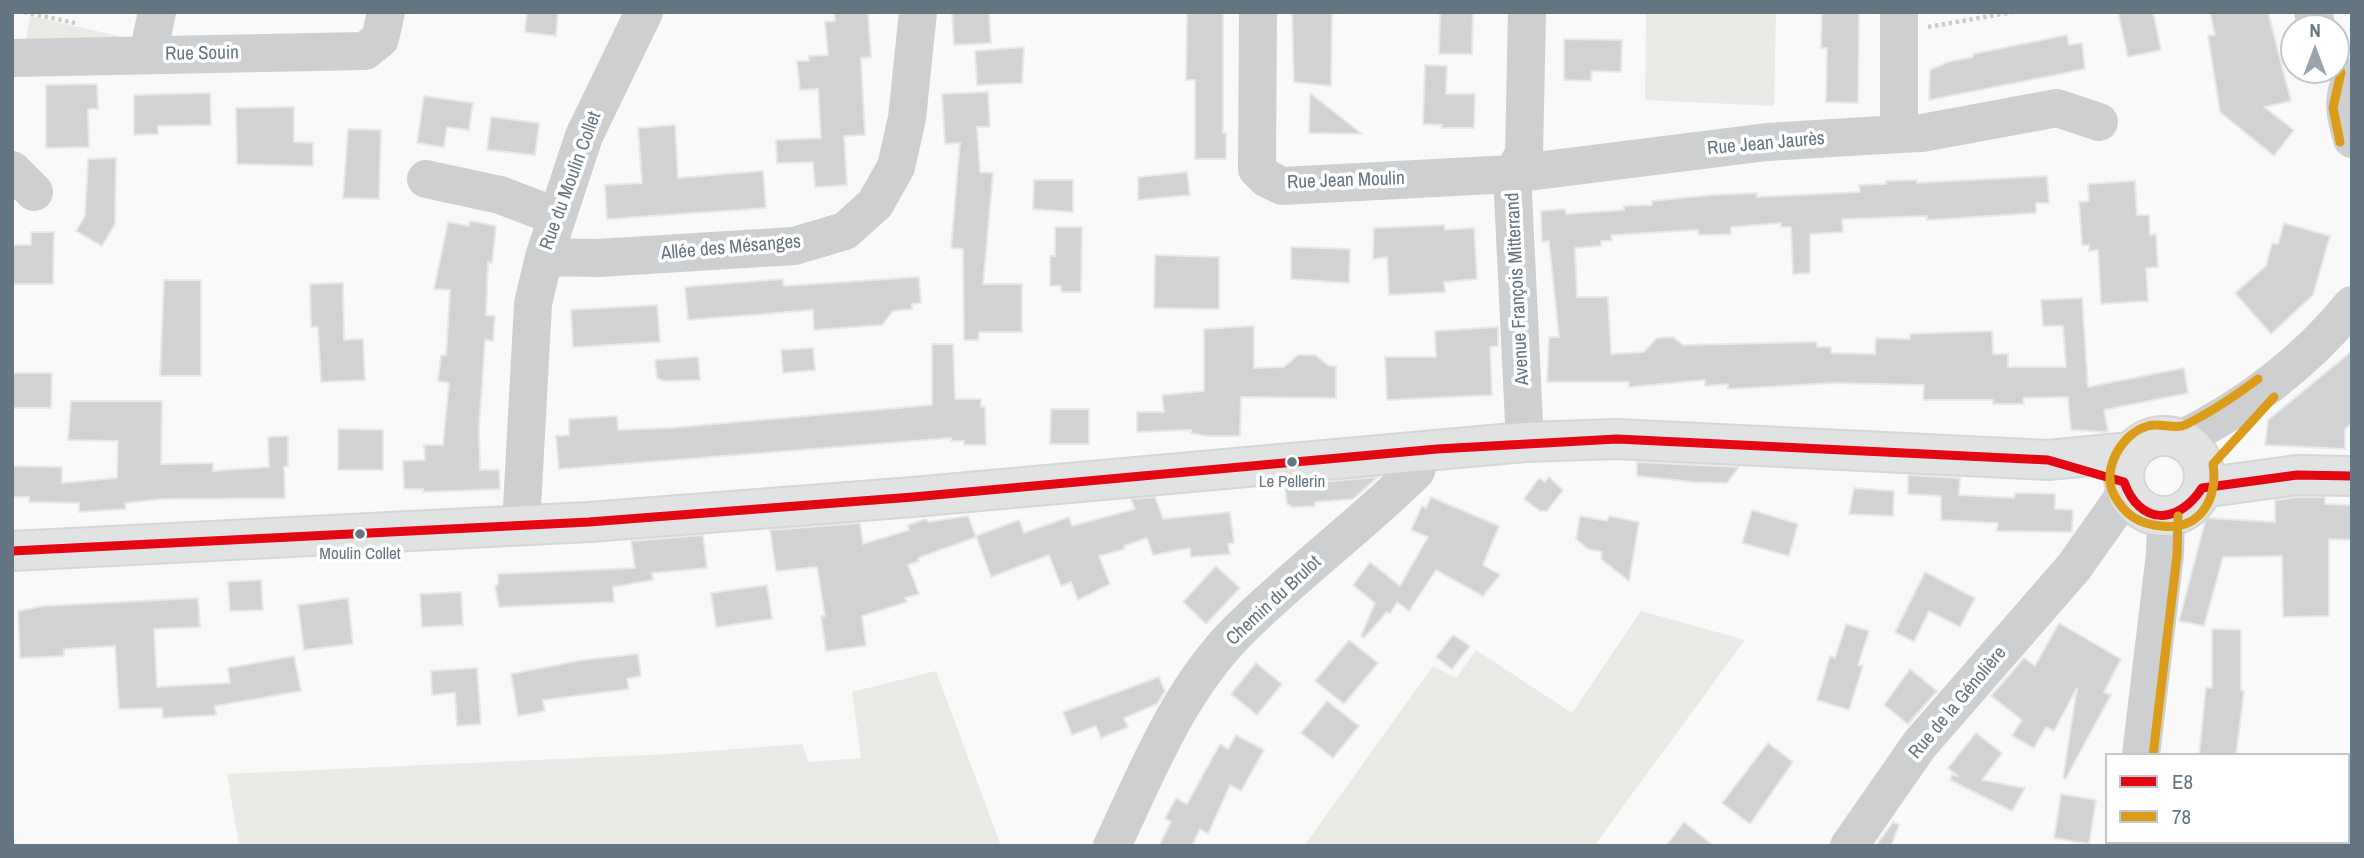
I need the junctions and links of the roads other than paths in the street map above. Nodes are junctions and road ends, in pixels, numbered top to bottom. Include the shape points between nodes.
1 (157, 12) edge
2 (386, 12) edge
3 (644, 12) edge
4 (918, 12) edge
5 (1258, 12) edge
6 (1527, 12) edge
7 (1899, 20) edge
8 (148, 55) junction
9 (13, 58) edge
10 (12, 78) edge
11 (2341, 84) edge
12 (2099, 122) dead end
13 (1899, 134) junction
14 (2352, 139) edge
15 (1513, 174) junction
16 (426, 179) dead end
17 (555, 216) junction
18 (544, 257) junction
19 (2352, 305) edge
20 (1525, 442) junction
21 (1422, 451) junction
22 (2196, 462) junction
23 (2352, 476) edge
24 (2139, 491) junction
25 (521, 526) junction
26 (12, 551) edge
27 (2141, 753) edge
28 (1112, 846) edge
29 (1849, 846) edge

1 - 8 street
2 - 8 street, Rue Souin via 380,39 365,51
3 - 17 street, Rue du Moulin Collet via 584,136
4 - 18 street, Allée des Mésanges via 907,118 896,167 876,204 845,231 794,246
5 - 15 street, Rue Jean Moulin via 1257,169 1266,178 1282,186
6 - 15 street, Avenue François Mitterrand via 1524,154
7 - 13 street
8 - 9 street, Rue Souin
9 - 10 street, Rue Souin
11 - 14 street
12 - 13 street, Rue Jean Jaurès via 2057,108
13 - 15 street, Rue Jean Jaurès via 1767,142
15 - 20 street, Avenue François Mitterrand
16 - 17 street via 500,195
17 - 18 street, Rue du Moulin Collet
18 - 25 street, Rue du Moulin Collet via 533,304
19 - 22 street
20 - 21 main road
20 - 24 main road via 1618,439 2048,460
21 - 25 main road via 914,497
21 - 28 street, Chemin du Brulot via 1416,471 1237,632 1202,674 1165,734
22 - 23 main road via 2297,475
22 - 24 main road via 2189,508
22 - 24 main road via 2170,436 2149,439
24 - 27 street via 2165,554
24 - 29 street, Rue de la Génolière via 1920,744
25 - 26 main road

